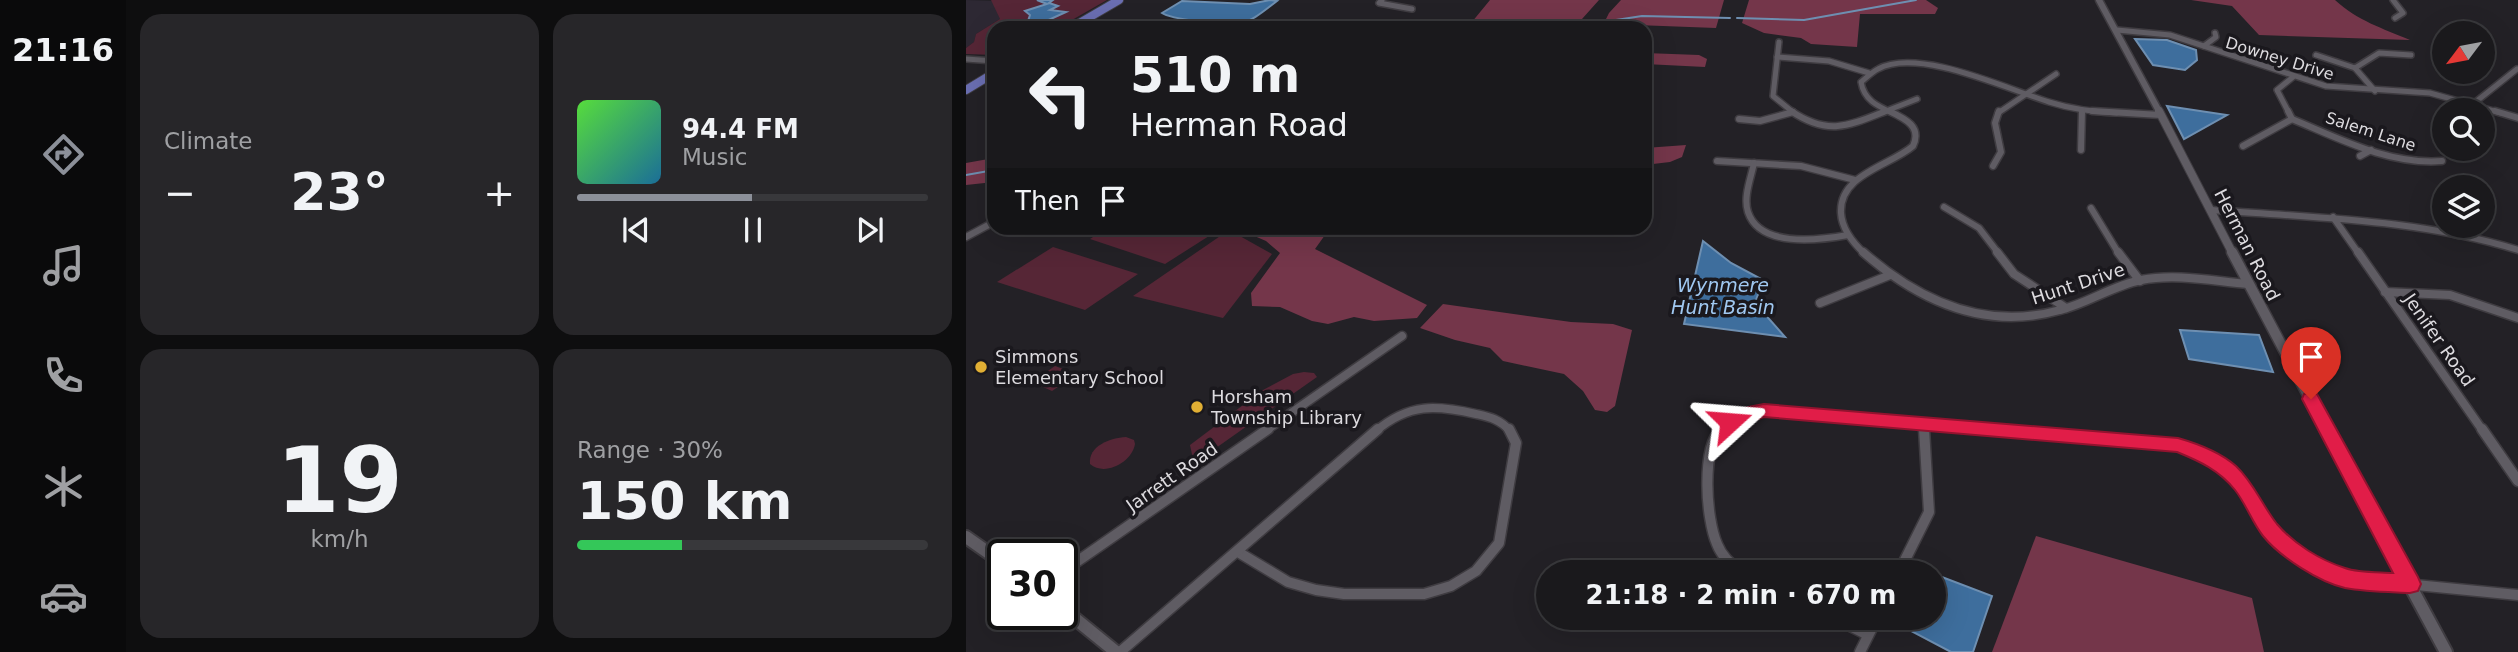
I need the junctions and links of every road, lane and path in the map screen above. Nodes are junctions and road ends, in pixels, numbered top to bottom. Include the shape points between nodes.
1 (1119, 0) edge
2 (1382, 0) edge
3 (2099, 0) edge
4 (2393, 0) edge
5 (1412, 9) dead end
6 (2395, 18) dead end
7 (1083, 21) edge
8 (2117, 30) junction
9 (2215, 33) dead end
10 (1779, 42) dead end
11 (2204, 46) junction
12 (2316, 55) dead end
13 (2411, 55) dead end
14 (1777, 57) junction
15 (966, 62) edge
16 (987, 62) edge
17 (2355, 68) junction
18 (2517, 69) edge
19 (1869, 73) junction
20 (2056, 74) dead end
21 (2293, 77) junction
22 (987, 78) edge
23 (966, 90) edge
24 (2375, 91) junction
25 (2023, 94) junction
26 (2450, 98) edge
27 (2481, 98) edge
28 (1917, 99) dead end
29 (1887, 110) junction
30 (2082, 110) junction
31 (2495, 111) edge
32 (1793, 112) junction
33 (2161, 115) junction
34 (2518, 118) edge
35 (1739, 119) dead end
36 (2292, 119) junction
37 (2243, 146) dead end
38 (2371, 149) junction
39 (2081, 150) dead end
40 (2360, 156) dead end
41 (1717, 161) dead end
42 (2432, 161) edge
43 (1754, 163) junction
44 (1993, 166) dead end
45 (1855, 180) junction
46 (1944, 207) dead end
47 (2091, 208) dead end
48 (2212, 210) junction
49 (2333, 218) junction
50 (987, 226) edge
51 (1848, 235) junction
52 (966, 237) edge
53 (2518, 250) edge
54 (1890, 275) junction
55 (2140, 281) junction
56 (2248, 284) junction
57 (2385, 292) junction
58 (1820, 303) dead end
59 (2066, 308) junction
60 (2518, 318) edge
61 (1402, 336) dead end
62 (1924, 424) junction
63 (2518, 481) edge
64 (966, 537) edge
65 (987, 552) edge
66 (1238, 552) junction
67 (1728, 560) edge
68 (1905, 560) edge
69 (1078, 561) edge
70 (2410, 584) junction
71 (2518, 595) edge
72 (1078, 621) edge
73 (1858, 630) edge
74 (1871, 630) edge
75 (1868, 635) junction
76 (1118, 652) edge
77 (1860, 652) edge
78 (2446, 652) edge

1 - 7 main road
2 - 5 street via 1379,3
3 - 8 street, Herman Road
4 - 6 street via 2403,13
8 - 11 street, Downey Drive via 2163,33
8 - 33 street, Herman Road
9 - 11 street
10 - 14 street
11 - 21 street, Downey Drive
12 - 17 street
13 - 17 street via 2379,52
14 - 19 street via 1829,61
14 - 32 street via 1772,93
15 - 16 street
17 - 24 street
18 - 27 street
19 - 25 street via 1898,64 1927,64 1959,69
19 - 29 street via 1861,82 1863,94
20 - 25 street
21 - 24 street, Downey Drive via 2337,89
21 - 36 street via 2277,90
22 - 23 main road
24 - 26 street, Downey Drive
25 - 30 street
25 - 44 street via 1996,116 2001,152
28 - 29 street
29 - 32 street via 1838,128 1814,124
29 - 45 street via 1910,123 1916,142
30 - 33 street
30 - 39 street
31 - 34 street, Downey Drive
32 - 35 street via 1760,121
33 - 48 street, Herman Road
36 - 37 street
36 - 38 street, Salem Lane
38 - 40 street
38 - 42 street, Salem Lane via 2411,161
41 - 43 street
43 - 45 street via 1807,166
43 - 51 street via 1747,208 1759,226 1788,237 1817,240
45 - 51 street via 1841,206
46 - 59 street via 1979,228 2014,274
47 - 55 street
48 - 49 street
48 - 56 street, Herman Road
49 - 53 street via 2428,227
49 - 57 street, Jenifer Road
50 - 52 street
51 - 54 street, Hunt Drive
54 - 58 street
54 - 59 street, Hunt Drive via 1933,302 1977,315 2020,318
55 - 56 street, Hunt Drive
55 - 59 street, Hunt Drive
56 - 70 street, Herman Road
57 - 60 street via 2449,295
57 - 63 street, Jenifer Road
61 - 69 street, Jarrett Road
62 - 67 street via 1764,410 1725,425 1709,450 1710,523
62 - 68 street via 1929,512
62 - 70 street via 2178,445 2211,458 2228,471 2270,530 2308,561 2345,578
64 - 65 street
66 - 66 street via 1382,425 1408,412 1438,406 1485,415 1508,428 1516,443 1499,543 1476,570 1451,586 1424,594 1316,590 1288,582
66 - 76 street
70 - 71 street
70 - 78 street, Herman Road
72 - 76 street
73 - 75 street
74 - 75 street
75 - 77 street

